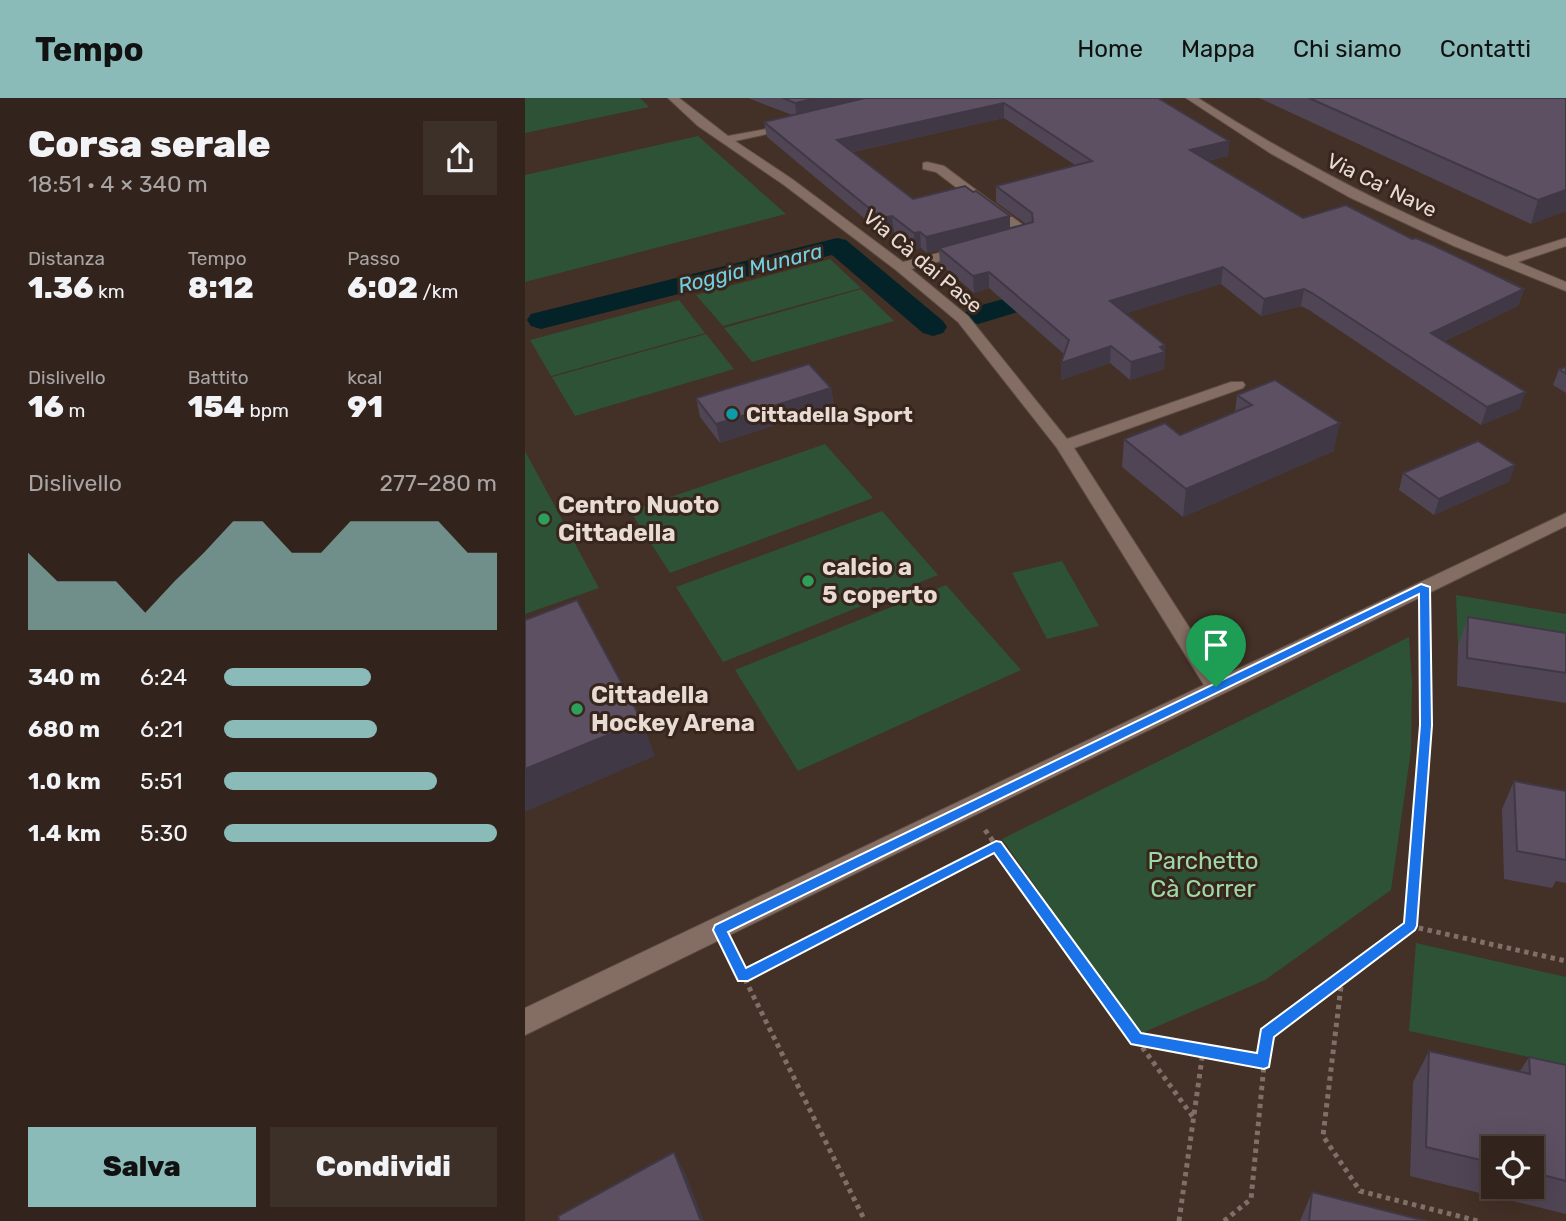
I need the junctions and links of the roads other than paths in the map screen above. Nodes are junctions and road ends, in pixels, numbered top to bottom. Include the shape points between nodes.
1 (673, 98) edge
2 (1191, 98) edge
3 (810, 121) edge
4 (725, 140) junction
5 (927, 166) dead end
6 (1001, 241) edge
7 (1566, 242) edge
8 (976, 247) edge
9 (1506, 262) junction
10 (901, 267) junction
11 (1566, 287) edge
12 (1237, 385) dead end
13 (1063, 446) junction
14 (1566, 519) edge
15 (1216, 687) junction
16 (525, 1022) edge

1 - 4 street, Via Cà dai Pase
2 - 9 street, Via Ca' Nave via 1287,159
3 - 4 street
4 - 10 street, Via Cà dai Pase
5 - 6 street via 940,169 1026,234
7 - 9 street
8 - 10 street
9 - 11 street, Via Ca' Nave
10 - 13 street, Via Cà dai Pase via 963,319
12 - 13 street
13 - 15 street, Via Cà dai Pase
14 - 15 street
15 - 16 street

